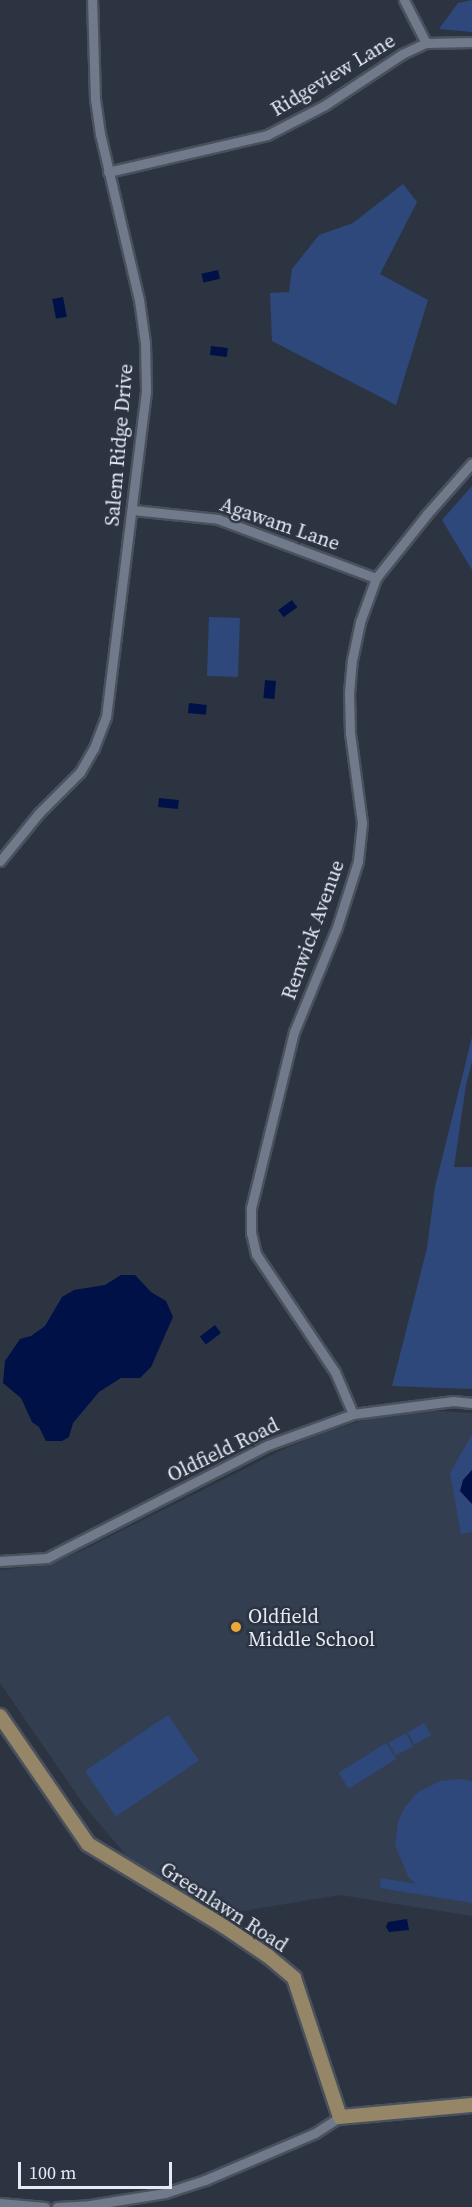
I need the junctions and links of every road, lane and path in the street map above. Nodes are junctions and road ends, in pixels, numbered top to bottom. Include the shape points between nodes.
1 (92, 0) edge
2 (404, 0) edge
3 (472, 42) edge
4 (426, 43) junction
5 (108, 172) junction
6 (472, 463) edge
7 (133, 510) junction
8 (376, 578) junction
9 (0, 861) edge
10 (472, 1402) edge
11 (352, 1414) junction
12 (0, 1561) edge
13 (0, 1716) edge
14 (472, 2105) edge
15 (340, 2117) junction
16 (0, 2203) edge
17 (45, 2207) edge
18 (57, 2207) edge

1 - 5 street, Salem Ridge Drive via 95,99
2 - 4 street
3 - 4 street, Ridgeview Lane
4 - 5 street, Ridgeview Lane via 402,54 297,122 267,135
5 - 7 street, Salem Ridge Drive via 140,300 145,343 146,390
6 - 8 street, Renwick Avenue
7 - 8 street, Agawam Lane via 218,519
7 - 9 street, Salem Ridge Drive via 106,717 80,772 39,813
8 - 11 street, Renwick Avenue via 360,622 349,693 362,823 358,861 338,927 294,1032 251,1208 256,1254 335,1372
10 - 11 street, Oldfield Road
11 - 12 street, Oldfield Road via 268,1445 47,1558
13 - 15 main road, Greenlawn Road via 88,1844 225,1927 294,1977
14 - 15 main road
15 - 18 street via 315,2133 206,2180 165,2193
16 - 17 street

